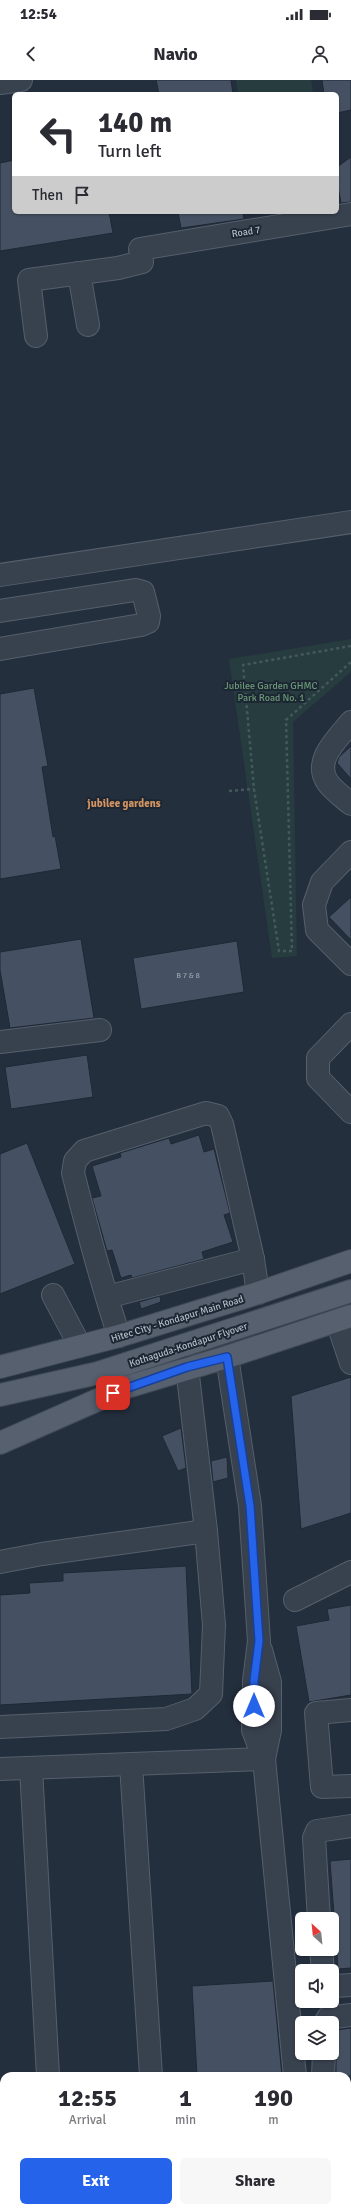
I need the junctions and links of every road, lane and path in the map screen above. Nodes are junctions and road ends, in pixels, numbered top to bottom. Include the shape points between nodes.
1 (21, 80) edge
2 (0, 83) edge
3 (351, 214) edge
4 (79, 273) junction
5 (88, 324) dead end
6 (36, 336) dead end
7 (351, 522) edge
8 (0, 575) edge
9 (0, 611) edge
10 (351, 646) edge
11 (0, 649) edge
12 (351, 662) edge
13 (351, 722) edge
14 (254, 789) junction
15 (229, 791) dead end
16 (351, 804) edge
17 (351, 852) edge
18 (351, 964) edge
19 (351, 1024) edge
20 (100, 1030) dead end
21 (0, 1042) edge
22 (351, 1112) edge
23 (253, 1259) junction
24 (351, 1260) edge
25 (351, 1291) edge
26 (258, 1293) junction
27 (53, 1295) dead end
28 (106, 1297) junction
29 (344, 1318) edge
30 (119, 1336) junction
31 (80, 1346) junction
32 (227, 1357) junction
33 (351, 1363) edge
34 (0, 1367) edge
35 (187, 1367) junction
36 (0, 1395) edge
37 (0, 1443) edge
38 (206, 1531) junction
39 (0, 1562) edge
40 (351, 1572) edge
41 (296, 1600) dead end
42 (351, 1710) edge
43 (0, 1727) edge
44 (264, 1758) junction
45 (131, 1764) junction
46 (31, 1768) junction
47 (0, 1769) edge
48 (351, 1786) edge
49 (351, 1826) edge
50 (319, 1912) edge
51 (351, 1985) edge
52 (339, 1986) edge
53 (351, 2015) edge
54 (339, 2017) edge
55 (324, 2060) edge
56 (48, 2072) edge
57 (151, 2072) edge
58 (295, 2072) edge
59 (323, 2072) edge

1 - 2 street
3 - 4 street, Road 7 via 141,256
4 - 5 street
4 - 6 street, Road 7 via 30,280
7 - 8 street
9 - 11 street via 135,590 143,592 149,616 148,622 141,624
10 - 14 path via 243,665
12 - 14 path via 286,720 292,951 279,951
13 - 16 street via 325,753 323,770 328,783
14 - 15 path
17 - 18 street via 322,882 314,905 317,930
19 - 22 street via 318,1058 318,1078
20 - 21 street
23 - 26 street
23 - 28 street
23 - 28 street via 222,1124 218,1116 206,1113 84,1151 75,1161 72,1173
24 - 26 main road, Hitec City - Kondapur Main Road
25 - 36 main road, Kothaguda-Kondapur Flyover via 98,1373
26 - 30 main road, Hitec City - Kondapur Main Road
27 - 31 street
28 - 30 street
29 - 32 main road
29 - 33 street
30 - 31 main road, Hitec City - Kondapur Main Road
31 - 34 main road, Hitec City - Kondapur Main Road
32 - 35 main road
32 - 44 street via 250,1506 259,1641 254,1681 254,1730
35 - 37 main road via 127,1387
35 - 38 street
38 - 39 street
38 - 43 street via 214,1625 210,1694 194,1709 166,1719
40 - 41 street
42 - 48 street via 316,1713 322,1787
44 - 45 street
44 - 58 street
45 - 46 street
45 - 57 street
46 - 47 street
46 - 56 street
49 - 50 street via 318,1831 314,1838
51 - 52 street
53 - 54 street
55 - 59 street

